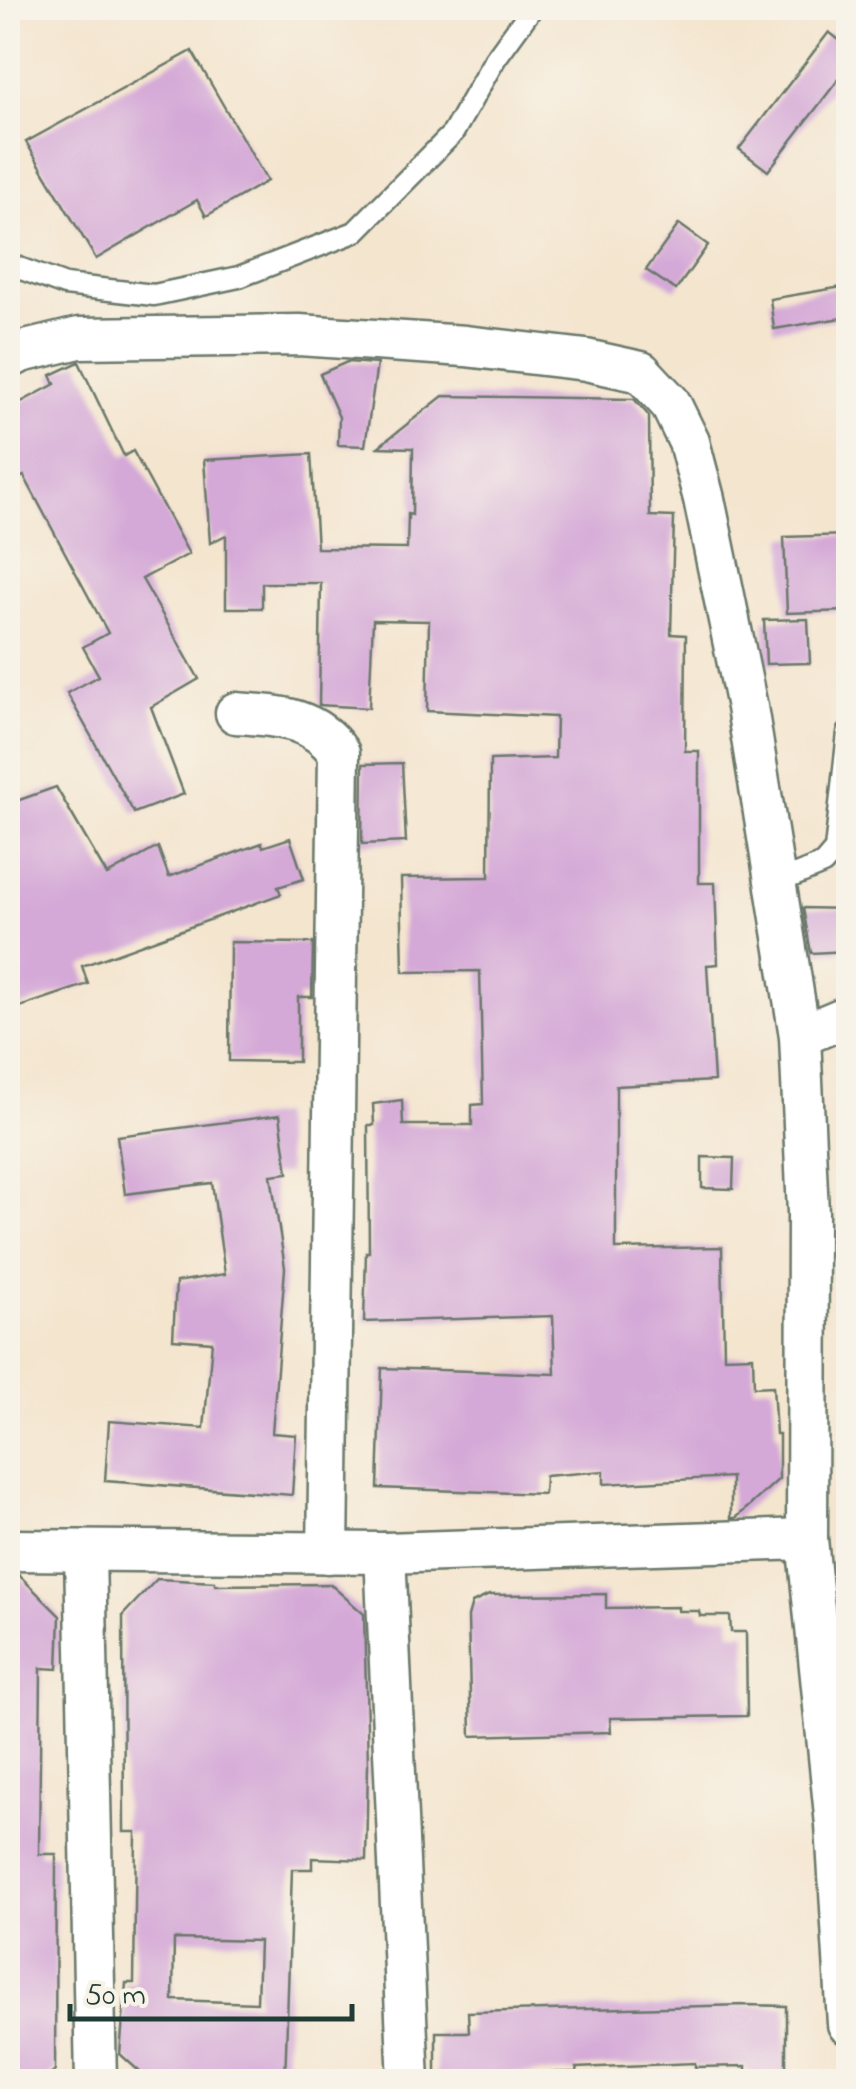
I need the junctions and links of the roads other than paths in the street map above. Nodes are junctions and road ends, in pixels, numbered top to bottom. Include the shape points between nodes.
1 (532, 8) edge
2 (8, 264) edge
3 (8, 359) edge
4 (236, 713) dead end
5 (848, 733) edge
6 (774, 884) junction
7 (848, 1016) edge
8 (800, 1036) junction
9 (808, 1538) junction
10 (8, 1550) edge
11 (85, 1552) junction
12 (328, 1553) junction
13 (385, 1553) junction
14 (848, 2024) edge
15 (96, 2082) edge
16 (408, 2082) edge

1 - 2 lane via 494,59 454,133 354,232 239,277 154,296 65,284
3 - 6 street via 79,338 298,335 500,350 641,372 670,403 689,442 746,707
4 - 12 street via 283,716 326,734 339,754
5 - 6 lane via 835,850 823,864
6 - 8 street
7 - 8 street
8 - 9 street via 808,1213
9 - 13 street
9 - 14 street
10 - 11 street
11 - 12 street
11 - 15 street
12 - 13 street
13 - 16 street

